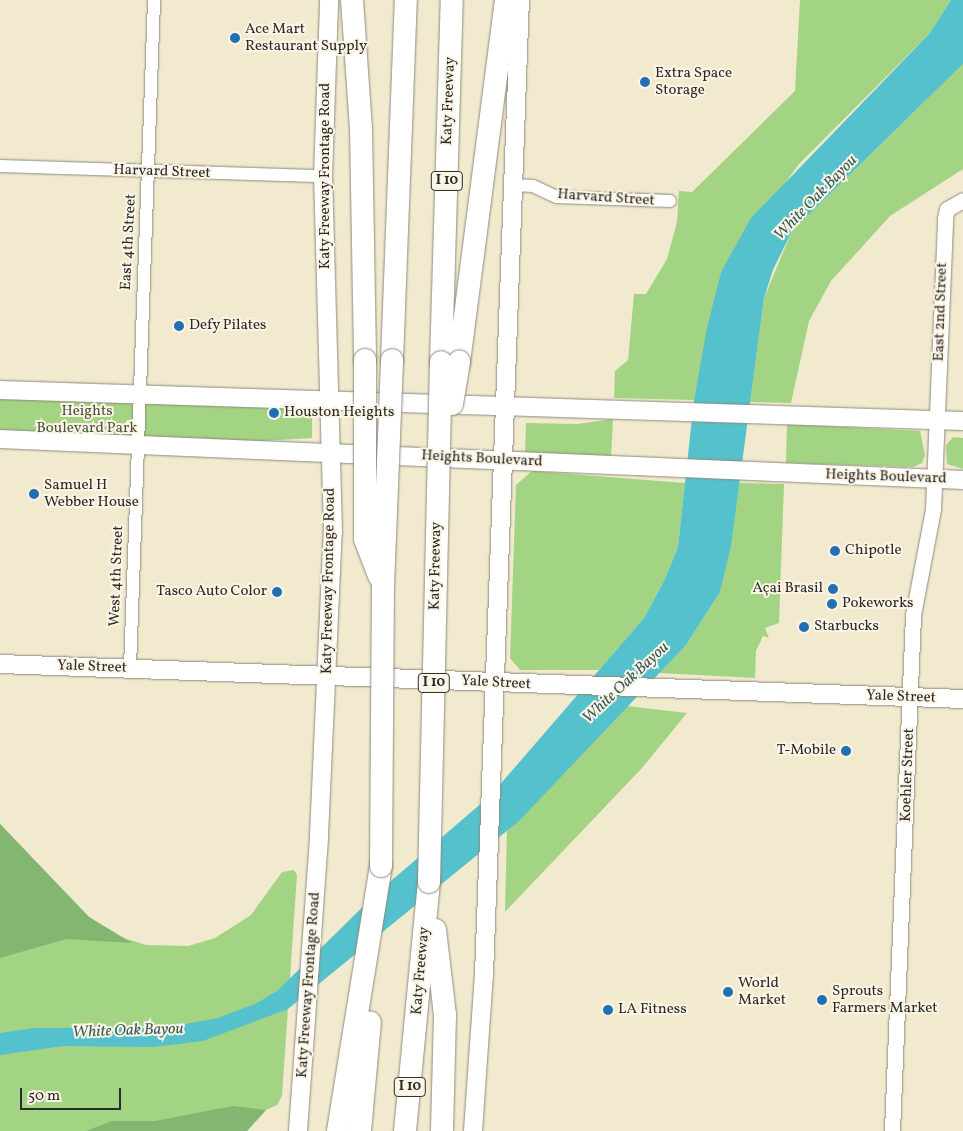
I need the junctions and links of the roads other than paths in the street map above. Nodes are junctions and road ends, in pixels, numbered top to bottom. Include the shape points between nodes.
1 (154, 0) edge
2 (329, 0) edge
3 (352, 0) edge
4 (406, 0) edge
5 (452, 0) edge
6 (506, 0) edge
7 (520, 0) edge
8 (0, 166) edge
9 (149, 172) junction
10 (323, 176) junction
11 (514, 185) junction
12 (670, 202) dead end
13 (957, 203) edge
14 (450, 362) junction
15 (0, 390) edge
16 (139, 394) junction
17 (329, 398) junction
18 (504, 406) junction
19 (938, 420) junction
20 (963, 421) edge
21 (0, 439) edge
22 (137, 443) junction
23 (330, 450) junction
24 (500, 460) junction
25 (935, 479) junction
26 (963, 480) edge
27 (383, 586) junction
28 (0, 664) edge
29 (130, 668) junction
30 (328, 677) junction
31 (493, 682) junction
32 (910, 697) junction
33 (963, 699) edge
34 (381, 866) junction
35 (429, 882) junction
36 (340, 1123) edge
37 (298, 1131) edge
38 (360, 1131) edge
39 (405, 1131) edge
40 (442, 1131) edge
41 (473, 1131) edge
42 (892, 1131) edge

1 - 9 street, East 4th Street
2 - 10 main road, Katy Freeway Frontage Road
3 - 27 highway, bridge via 361,128 365,539
4 - 27 highway, bridge
5 - 14 highway, Katy Freeway / I 10
6 - 14 highway
7 - 11 main road
8 - 9 street, Harvard Street
9 - 10 street, Harvard Street
9 - 16 street, East 4th Street
10 - 17 main road, Katy Freeway Frontage Road
11 - 12 street, Harvard Street via 533,186 557,197
11 - 18 main road
13 - 19 street, East 2nd Street via 944,218
14 - 35 highway, Katy Freeway / I 10, bridge via 438,484
15 - 16 main road
16 - 17 main road
16 - 22 street, West 4th Street
17 - 18 main road
17 - 23 main road, Katy Freeway Frontage Road
18 - 19 main road
18 - 24 main road
19 - 20 main road
19 - 25 street, Koehler Street
21 - 22 main road, Heights Boulevard
22 - 23 main road, Heights Boulevard
22 - 29 street, West 4th Street
23 - 24 main road, Heights Boulevard
23 - 30 main road, Katy Freeway Frontage Road via 333,532
24 - 25 main road, Heights Boulevard
24 - 31 main road
25 - 26 main road, Heights Boulevard
25 - 32 street, Koehler Street via 931,517 916,581
27 - 34 highway, bridge
28 - 29 main road, Yale Street
29 - 30 main road, Yale Street
30 - 31 main road, Yale Street
30 - 37 main road, Katy Freeway Frontage Road
31 - 32 main road, Yale Street
31 - 41 main road via 484,976
32 - 33 main road, Yale Street
32 - 42 street, Koehler Street
34 - 36 highway
34 - 38 highway via 366,1088
35 - 39 highway, Katy Freeway / I 10
35 - 40 highway via 445,1015

